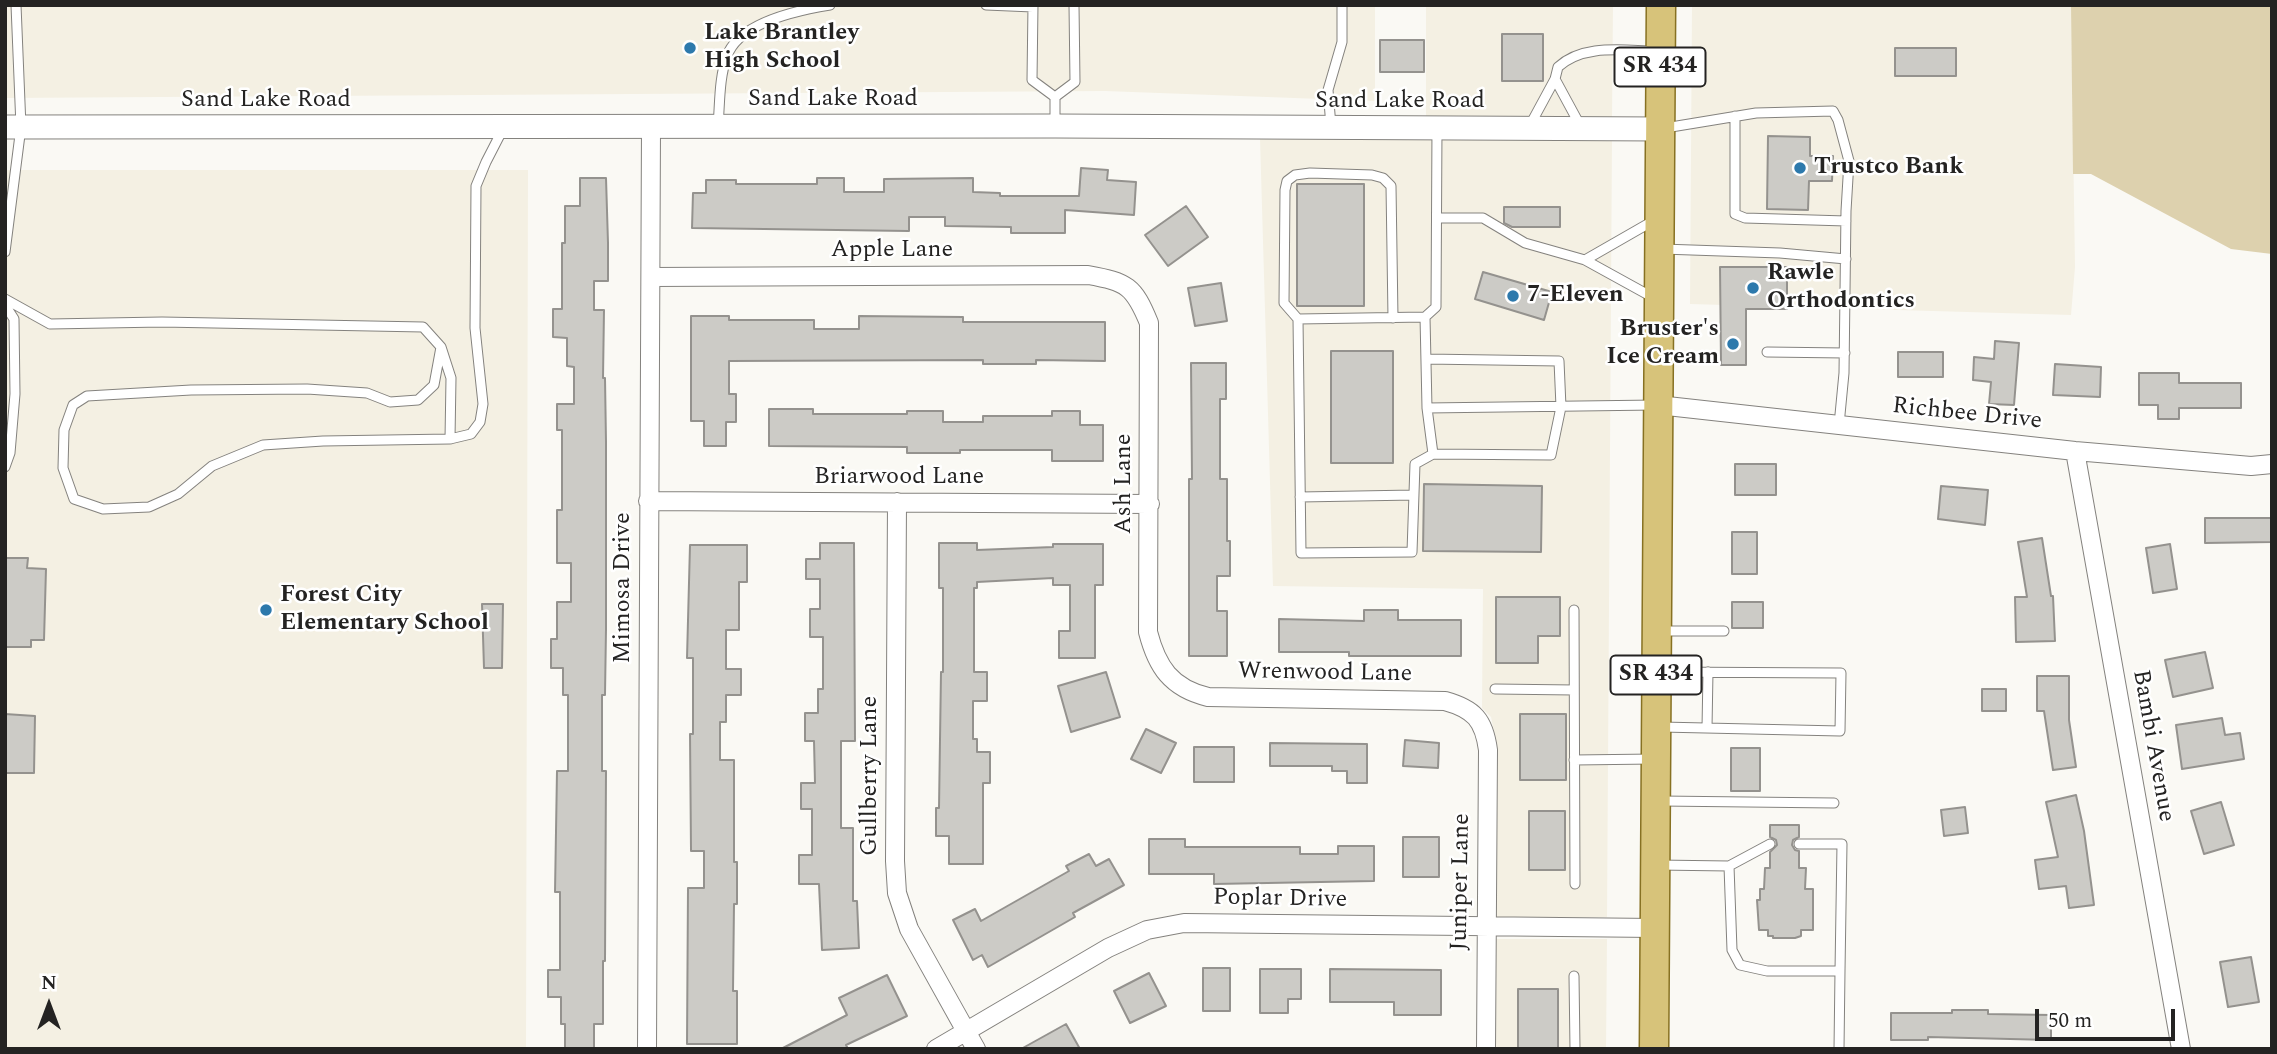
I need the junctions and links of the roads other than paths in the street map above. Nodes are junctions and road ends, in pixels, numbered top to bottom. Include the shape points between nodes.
1 (16, 5) edge
2 (830, 5) edge
3 (986, 5) edge
4 (1074, 5) edge
5 (1342, 5) edge
6 (1661, 5) edge
7 (1033, 6) edge
8 (1660, 51) junction
9 (1555, 79) junction
10 (1055, 97) junction
11 (1735, 117) junction
12 (1055, 125) junction
13 (13, 127) edge
14 (504, 127) junction
15 (650, 127) junction
16 (718, 127) junction
17 (1331, 127) junction
18 (1437, 128) junction
19 (1528, 129) junction
20 (1581, 129) junction
21 (1660, 129) junction
22 (1437, 218) junction
23 (1659, 218) junction
24 (1846, 221) junction
25 (1659, 249) junction
26 (5, 252) edge
27 (1846, 259) junction
28 (1585, 260) junction
29 (651, 276) junction
30 (1131, 289) joint
31 (5, 299) edge
32 (1659, 301) junction
33 (5, 305) edge
34 (1425, 317) junction
35 (1393, 318) junction
36 (1298, 319) junction
37 (441, 347) junction
38 (1767, 352) dead end
39 (1844, 353) junction
40 (1426, 359) junction
41 (1658, 405) junction
42 (1561, 407) junction
43 (1427, 408) junction
44 (1839, 425) junction
45 (450, 439) junction
46 (2075, 451) junction
47 (1433, 454) junction
48 (2272, 464) edge
49 (5, 467) edge
50 (1414, 495) junction
51 (1300, 497) junction
52 (648, 501) junction
53 (897, 502) junction
54 (1150, 504) junction
55 (1574, 610) dead end
56 (1657, 631) junction
57 (1724, 631) dead end
58 (1656, 672) junction
59 (1708, 672) junction
60 (1171, 678) joint
61 (1495, 689) dead end
62 (1574, 690) junction
63 (1478, 719) joint
64 (1656, 727) junction
65 (1707, 728) junction
66 (1656, 759) junction
67 (1574, 760) junction
68 (1656, 801) junction
69 (1834, 803) dead end
70 (1770, 844) dead end
71 (1799, 845) dead end
72 (1655, 865) junction
73 (1729, 866) junction
74 (1575, 884) dead end
75 (1486, 928) junction
76 (1655, 928) junction
77 (1840, 971) junction
78 (1574, 976) dead end
79 (967, 1032) junction
80 (646, 1049) edge
81 (936, 1049) edge
82 (976, 1049) edge
83 (1486, 1049) edge
84 (1574, 1049) edge
85 (1654, 1049) edge
86 (1839, 1049) edge
87 (2181, 1049) edge

1 - 13 lane
2 - 16 lane via 762,23 737,39 721,75
3 - 7 lane
4 - 10 lane via 1075,82
5 - 17 lane via 1342,42 1328,90
6 - 8 main road, SR 434
7 - 10 lane via 1032,80
8 - 9 lane via 1575,54 1558,67
8 - 21 main road, SR 434
9 - 19 lane
9 - 20 lane
10 - 12 lane
11 - 21 lane
11 - 24 lane via 1735,214
11 - 24 lane via 1833,111 1849,161
12 - 16 street, Sand Lake Road
12 - 17 street, Sand Lake Road
13 - 14 street, Sand Lake Road
13 - 26 lane
14 - 15 street, Sand Lake Road
14 - 45 lane via 476,186 475,328 482,413 471,433
15 - 16 street, Sand Lake Road
15 - 29 street, Mimosa Drive
17 - 18 street, Sand Lake Road
18 - 19 street, Sand Lake Road
18 - 22 lane
19 - 20 street, Sand Lake Road
20 - 21 street, Sand Lake Road
21 - 23 main road, SR 434
22 - 28 lane via 1483,218 1524,243
22 - 34 lane via 1436,307
23 - 25 main road, SR 434
23 - 28 lane
24 - 27 lane
25 - 27 lane
25 - 32 main road, SR 434
27 - 39 lane
28 - 32 lane
29 - 30 street, Apple Lane via 1087,275
29 - 52 street, Mimosa Drive
30 - 54 street, Ash Lane via 1149,323
31 - 37 lane via 50,324 423,327
32 - 41 main road, SR 434
33 - 49 lane via 14,319 15,394
34 - 35 lane
34 - 40 lane
35 - 36 lane
35 - 36 lane via 1391,186 1372,176 1310,173 1295,175 1285,190 1284,303
36 - 51 lane
37 - 45 lane via 451,378
37 - 45 lane via 434,386 418,400 390,402 367,393 307,389 87,396 74,405 64,430 63,468 74,499 103,509 149,507 178,494 212,466 263,445
38 - 39 lane
39 - 44 lane
40 - 42 lane via 1559,361
40 - 43 lane
41 - 42 lane
41 - 44 street, Richbee Drive
41 - 56 main road, SR 434
42 - 43 lane
42 - 47 lane via 1552,455
43 - 47 lane
44 - 46 street, Richbee Drive
46 - 48 street, Richbee Drive
46 - 87 street, Bambi Avenue
47 - 50 lane via 1415,464
50 - 51 lane
50 - 51 lane via 1412,552 1300,553
52 - 53 street, Briarwood Lane
52 - 80 street, Mimosa Drive
53 - 54 street, Briarwood Lane
53 - 79 street, Gullberry Lane via 897,893 909,929
54 - 60 street, Ash Lane via 1148,632 1155,657
55 - 62 lane
56 - 57 lane
56 - 58 main road, SR 434
58 - 59 lane
58 - 64 main road, SR 434
59 - 65 lane
59 - 65 lane via 1841,674 1840,731
60 - 63 street, Wrenwood Lane via 1192,693 1208,697 1445,701 1465,707
61 - 62 lane
62 - 67 lane
63 - 75 street, Juniper Lane via 1486,731 1488,750
64 - 65 lane
64 - 66 main road, SR 434
66 - 67 lane
66 - 68 main road, SR 434
67 - 74 lane
68 - 69 lane
68 - 72 main road, SR 434
70 - 73 lane
71 - 77 lane via 1842,844
72 - 73 lane
72 - 76 main road, SR 434
73 - 77 lane via 1732,950 1740,965 1767,971
75 - 76 street, Poplar Drive
75 - 79 street, Poplar Drive via 1184,923 1147,930 1108,948
75 - 83 street, Juniper Lane
76 - 85 main road, SR 434
77 - 86 lane
78 - 84 lane
79 - 81 street, Poplar Drive
79 - 82 street, Gullberry Lane

